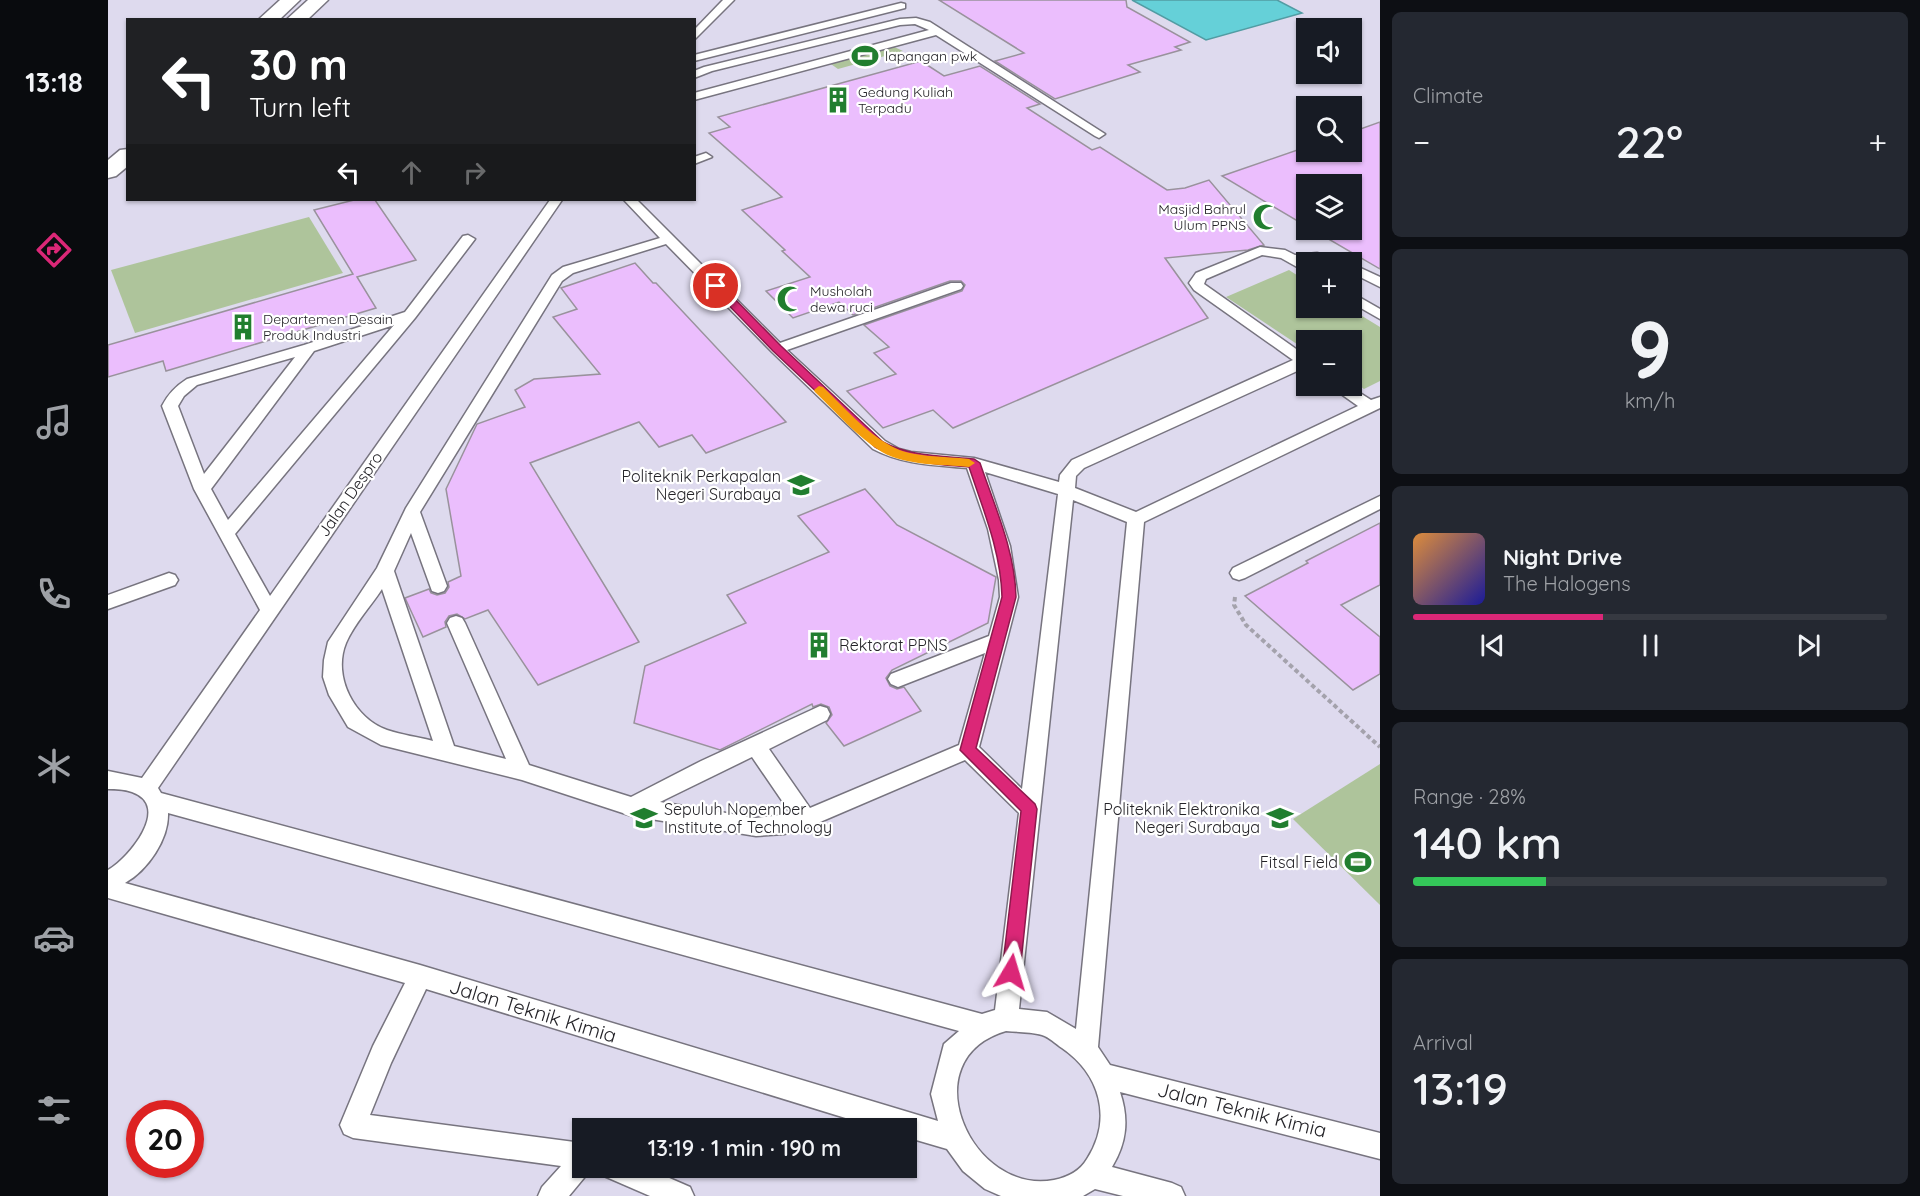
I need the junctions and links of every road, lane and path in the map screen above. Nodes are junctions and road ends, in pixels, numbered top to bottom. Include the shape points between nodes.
1 (291, 0) edge
2 (319, 0) edge
3 (729, 0) edge
4 (901, 6) dead end
5 (269, 18) edge
6 (297, 18) edge
7 (937, 31) junction
8 (696, 35) edge
9 (696, 57) edge
10 (696, 74) edge
11 (696, 95) edge
12 (1099, 134) dead end
13 (555, 201) edge
14 (631, 201) edge
15 (468, 239) dead end
16 (670, 239) junction
17 (1292, 259) junction
18 (1296, 259) edge
19 (1296, 262) edge
20 (1362, 273) edge
21 (1380, 283) edge
22 (956, 286) dead end
23 (1362, 303) edge
24 (410, 315) junction
25 (1380, 315) edge
26 (309, 348) junction
27 (777, 349) junction
28 (1296, 356) edge
29 (1296, 366) edge
30 (1359, 396) edge
31 (1375, 404) edge
32 (974, 463) junction
33 (202, 489) junction
34 (1065, 490) junction
35 (1380, 502) edge
36 (412, 512) junction
37 (1136, 519) junction
38 (227, 532) junction
39 (385, 571) junction
40 (1239, 573) joint
41 (168, 579) dead end
42 (438, 586) dead end
43 (108, 602) edge
44 (269, 610) junction
45 (456, 623) dead end
46 (995, 641) junction
47 (898, 679) dead end
48 (820, 714) dead end
49 (756, 746) junction
50 (1380, 747) edge
51 (968, 750) junction
52 (447, 754) junction
53 (522, 771) junction
54 (108, 780) edge
55 (150, 794) junction
56 (632, 807) junction
57 (1029, 809) junction
58 (806, 819) junction
59 (108, 881) edge
60 (108, 888) edge
61 (420, 976) junction
62 (1006, 1018) junction
63 (982, 1026) junction
64 (1086, 1050) junction
65 (1104, 1075) junction
66 (956, 1139) junction
67 (1380, 1146) edge
68 (572, 1155) edge
69 (572, 1174) edge
70 (1092, 1175) junction
71 (639, 1178) edge
72 (551, 1196) edge
73 (681, 1196) edge
74 (1172, 1196) edge

1 - 5 street
2 - 6 street
3 - 8 lane
4 - 9 lane
7 - 10 lane via 916,21 900,22
7 - 11 lane
7 - 12 lane
13 - 44 lane, Jalan Despro
14 - 16 lane
15 - 24 lane
16 - 27 lane
16 - 36 lane via 568,270 557,278
17 - 18 lane
17 - 19 lane
17 - 28 lane via 1285,254 1260,251 1201,276 1196,283
20 - 21 lane
22 - 27 lane
23 - 25 lane
24 - 26 lane
24 - 38 lane
26 - 33 lane
26 - 33 lane via 192,382 178,392 170,406
27 - 32 lane via 887,450 911,457
29 - 34 lane via 1078,464 1068,475
30 - 31 lane
31 - 37 lane
32 - 34 lane
32 - 46 lane via 1008,575 1009,597
33 - 38 lane
34 - 37 lane
34 - 57 lane
35 - 40 lane
36 - 39 lane
36 - 42 lane
37 - 64 lane
38 - 44 lane
39 - 52 lane
39 - 52 lane via 337,642 333,677 339,695 355,721 366,729 381,737
40 - 50 path via 1234,605 1246,625
41 - 43 lane
44 - 55 lane, Jalan Despro
45 - 53 lane
46 - 47 lane
46 - 51 lane
48 - 49 lane
49 - 56 lane
49 - 58 lane
51 - 57 lane
51 - 58 lane
52 - 53 lane
53 - 56 lane
54 - 55 lane via 128,781
55 - 59 lane via 159,821 149,846 129,869
55 - 63 lane
56 - 58 lane via 756,827
57 - 62 lane
60 - 61 lane, Jalan Teknik Kimia
61 - 66 lane, Jalan Teknik Kimia
61 - 68 lane via 354,1125
62 - 63 lane
62 - 64 lane via 1047,1024
63 - 66 lane via 953,1053 943,1094
64 - 65 lane
65 - 67 lane, Jalan Teknik Kimia
65 - 70 lane via 1114,1111 1110,1146
66 - 70 lane via 972,1162 994,1180 1020,1191 1047,1194 1071,1189
69 - 72 lane
70 - 74 lane
71 - 73 lane

